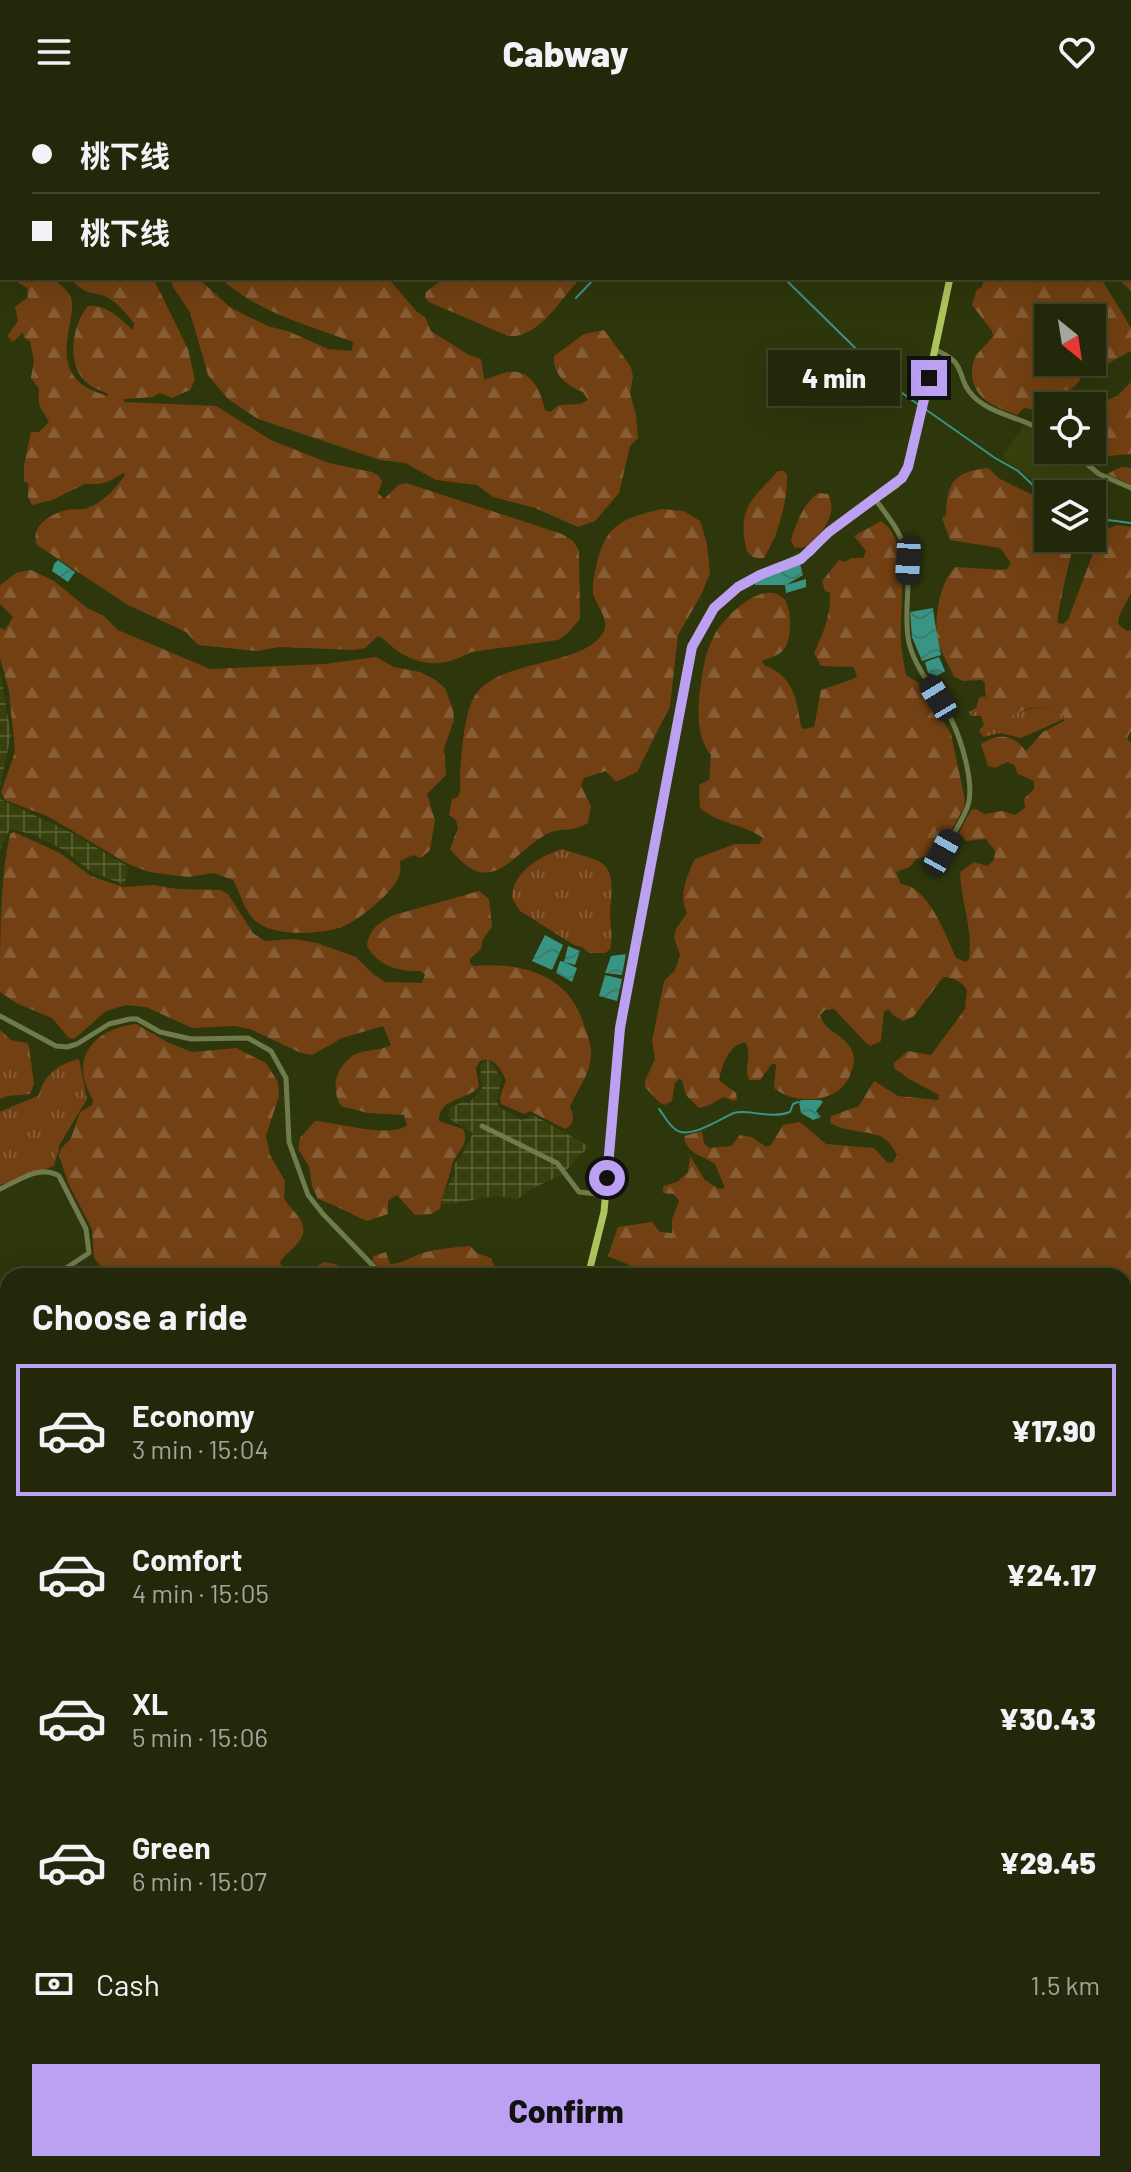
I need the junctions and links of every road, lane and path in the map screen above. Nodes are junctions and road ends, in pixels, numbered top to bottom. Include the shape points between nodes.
1 (950, 280) edge
2 (935, 350) junction
3 (1034, 424) edge
4 (1087, 464) edge
5 (1131, 488) edge
6 (875, 499) junction
7 (931, 864) dead end
8 (0, 1016) edge
9 (482, 1126) dead end
10 (0, 1189) edge
11 (606, 1195) junction
12 (66, 1268) edge
13 (375, 1268) edge
14 (590, 1268) edge

1 - 2 main road
2 - 3 street via 953,358 971,395 994,411
2 - 6 main road via 908,467 896,485
4 - 5 street
6 - 7 street via 896,527 908,561 905,608 910,644 952,720 965,756 968,806
6 - 11 main road via 801,559 738,587 714,608 692,647 620,1028
8 - 13 street via 56,1046 77,1044 109,1024 137,1019 160,1032 191,1039 248,1038 271,1051 286,1078 289,1142 308,1195
9 - 11 street via 557,1163 579,1192
10 - 12 street via 41,1172 59,1176 86,1229 89,1253
11 - 14 main road

